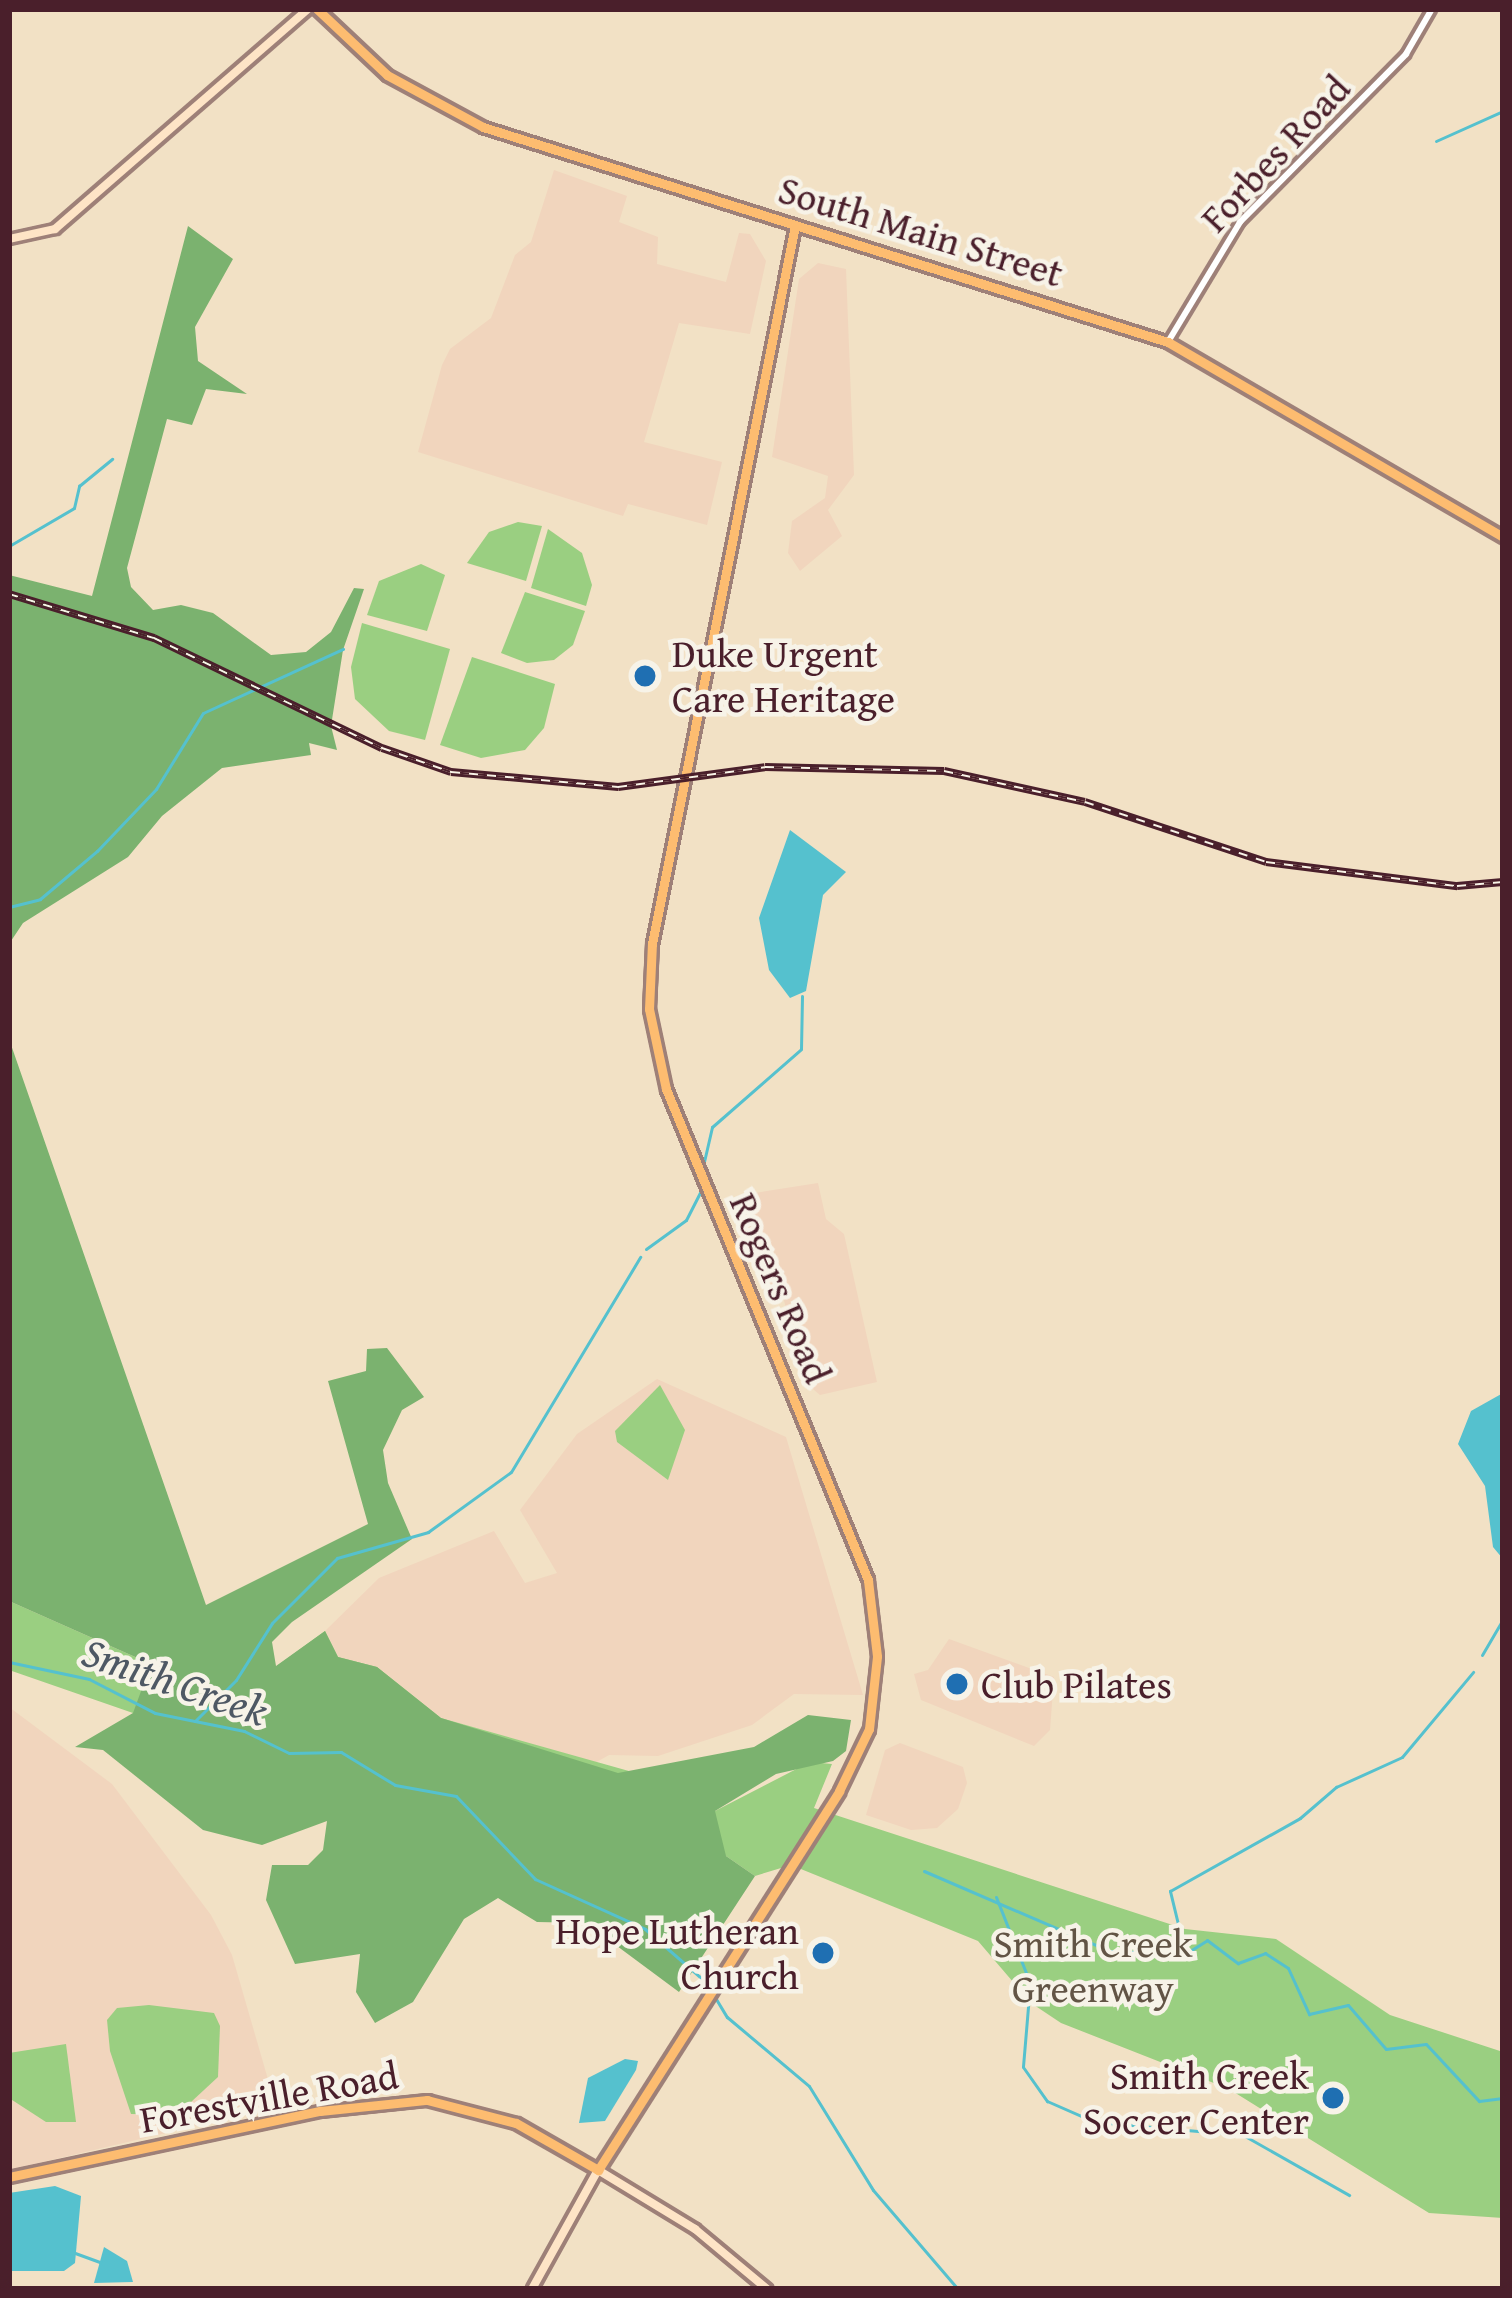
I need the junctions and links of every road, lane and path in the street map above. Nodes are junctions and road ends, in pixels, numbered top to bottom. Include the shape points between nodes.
1 (312, 9) edge
2 (1432, 9) edge
3 (795, 226) junction
4 (9, 239) edge
5 (1168, 342) junction
6 (1503, 537) edge
7 (598, 2170) junction
8 (9, 2177) edge
9 (532, 2289) edge
10 (767, 2289) edge

1 - 3 main road, South Main Street via 387,75 448,113
1 - 4 main road via 55,229
2 - 5 street, Forbes Road via 1406,54 1240,222
3 - 5 main road, South Main Street
3 - 7 main road, Rogers Road via 656,923 650,1009 666,1089 868,1580 877,1656 872,1713 824,1814
5 - 6 main road, South Main Street
7 - 8 main road, Forestville Road via 516,2123 427,2100 320,2111
7 - 9 main road, Rogers Road
7 - 10 main road via 695,2229

